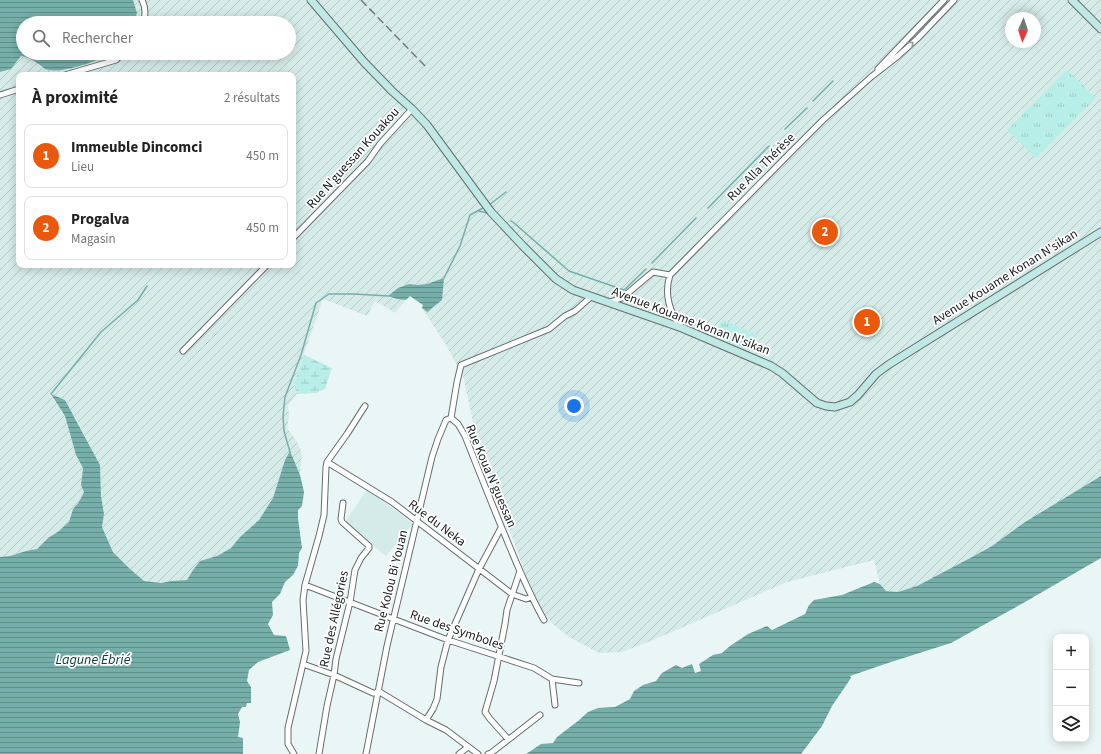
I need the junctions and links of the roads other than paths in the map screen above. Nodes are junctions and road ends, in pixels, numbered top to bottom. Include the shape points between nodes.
1 (142, 0) edge
2 (311, 0) edge
3 (944, 0) edge
4 (954, 0) edge
5 (1072, 0) edge
6 (145, 16) edge
7 (1101, 29) edge
8 (116, 60) edge
9 (75, 72) edge
10 (870, 77) junction
11 (16, 90) edge
12 (0, 95) edge
13 (412, 109) junction
14 (1101, 232) edge
15 (296, 235) edge
16 (264, 268) edge
17 (670, 275) junction
18 (592, 296) junction
19 (609, 302) junction
20 (682, 328) junction
21 (183, 351) dead end
22 (364, 406) dead end
23 (450, 418) junction
24 (327, 462) junction
25 (343, 503) dead end
26 (416, 522) junction
27 (501, 528) junction
28 (479, 569) junction
29 (520, 571) junction
30 (305, 585) junction
31 (512, 594) junction
32 (532, 598) junction
33 (350, 602) junction
34 (393, 619) junction
35 (544, 620) dead end
36 (448, 640) junction
37 (498, 657) junction
38 (303, 664) junction
39 (334, 675) junction
40 (552, 679) junction
41 (580, 683) dead end
42 (378, 691) junction
43 (555, 705) dead end
44 (540, 715) dead end
45 (426, 720) junction
46 (508, 739) junction
47 (468, 746) junction
48 (294, 754) edge
49 (319, 754) edge
50 (366, 754) edge
51 (459, 754) edge
52 (478, 754) edge
53 (488, 754) edge

1 - 6 street
2 - 13 street, Avenue Kouame Konan N'sikan via 364,62
3 - 10 street, Rue Alla Thérèse
10 -> 4 street, Rue Alla Thérèse via 918,38
5 - 7 street
8 - 9 street
10 - 17 street, Rue Alla Thérèse via 823,120
11 - 12 street
13 - 15 street, Rue N'guessan Kouakou via 368,161
13 - 18 street, Avenue Kouame Konan N'sikan via 427,125 491,212 556,279 573,290
14 - 20 street, Avenue Kouame Konan N'sikan via 888,365 876,374 858,395 844,405 835,407 817,403 771,366
16 - 21 street
17 - 19 street via 653,272 622,298
17 - 20 street via 667,296 673,316
18 - 19 street, Avenue Kouame Konan N'sikan
18 - 23 street, Rue Koua N'guessan via 575,312 565,316 549,329 462,365
19 - 20 street, Avenue Kouame Konan N'sikan
22 - 24 street
23 - 26 street, Rue Kolou Bi Youan via 446,420 432,457
23 - 27 street, Rue Koua N'guessan via 458,424 465,436
24 - 26 street, Rue du Neka via 392,502
24 - 30 street via 324,515
25 - 33 street, Rue des Allégories via 342,522 369,546 355,570
26 - 28 street, Rue du Neka
26 - 34 street, Rue Kolou Bi Youan
27 - 28 street
27 - 29 street, Rue Koua N'guessan
28 - 31 street, Rue du Neka
28 - 36 street
29 - 31 street
29 - 32 street, Rue Koua N'guessan
30 - 33 street, Rue des Symboles
30 - 38 street via 303,600 306,651
31 - 32 street, Rue du Neka via 526,599
31 - 37 street
32 - 35 street, Rue Koua N'guessan
33 - 34 street, Rue des Symboles
33 - 39 street, Rue des Allégories
34 - 36 street, Rue des Symboles
34 - 42 street, Rue Kolou Bi Youan
36 - 37 street, Rue des Symboles
36 - 45 street via 441,666 437,699
37 - 40 street, Rue des Symboles via 534,668
37 - 46 street via 485,712
38 - 39 street
38 - 48 street via 288,728 288,744
39 - 42 street via 373,693
39 - 49 street, Rue des Allégories
40 - 41 street, Rue des Symboles
40 - 43 street
42 - 45 street
42 - 50 street, Rue Kolou Bi Youan
44 - 46 street
45 - 47 street via 446,730
46 - 53 street
47 - 51 street
47 - 52 street

